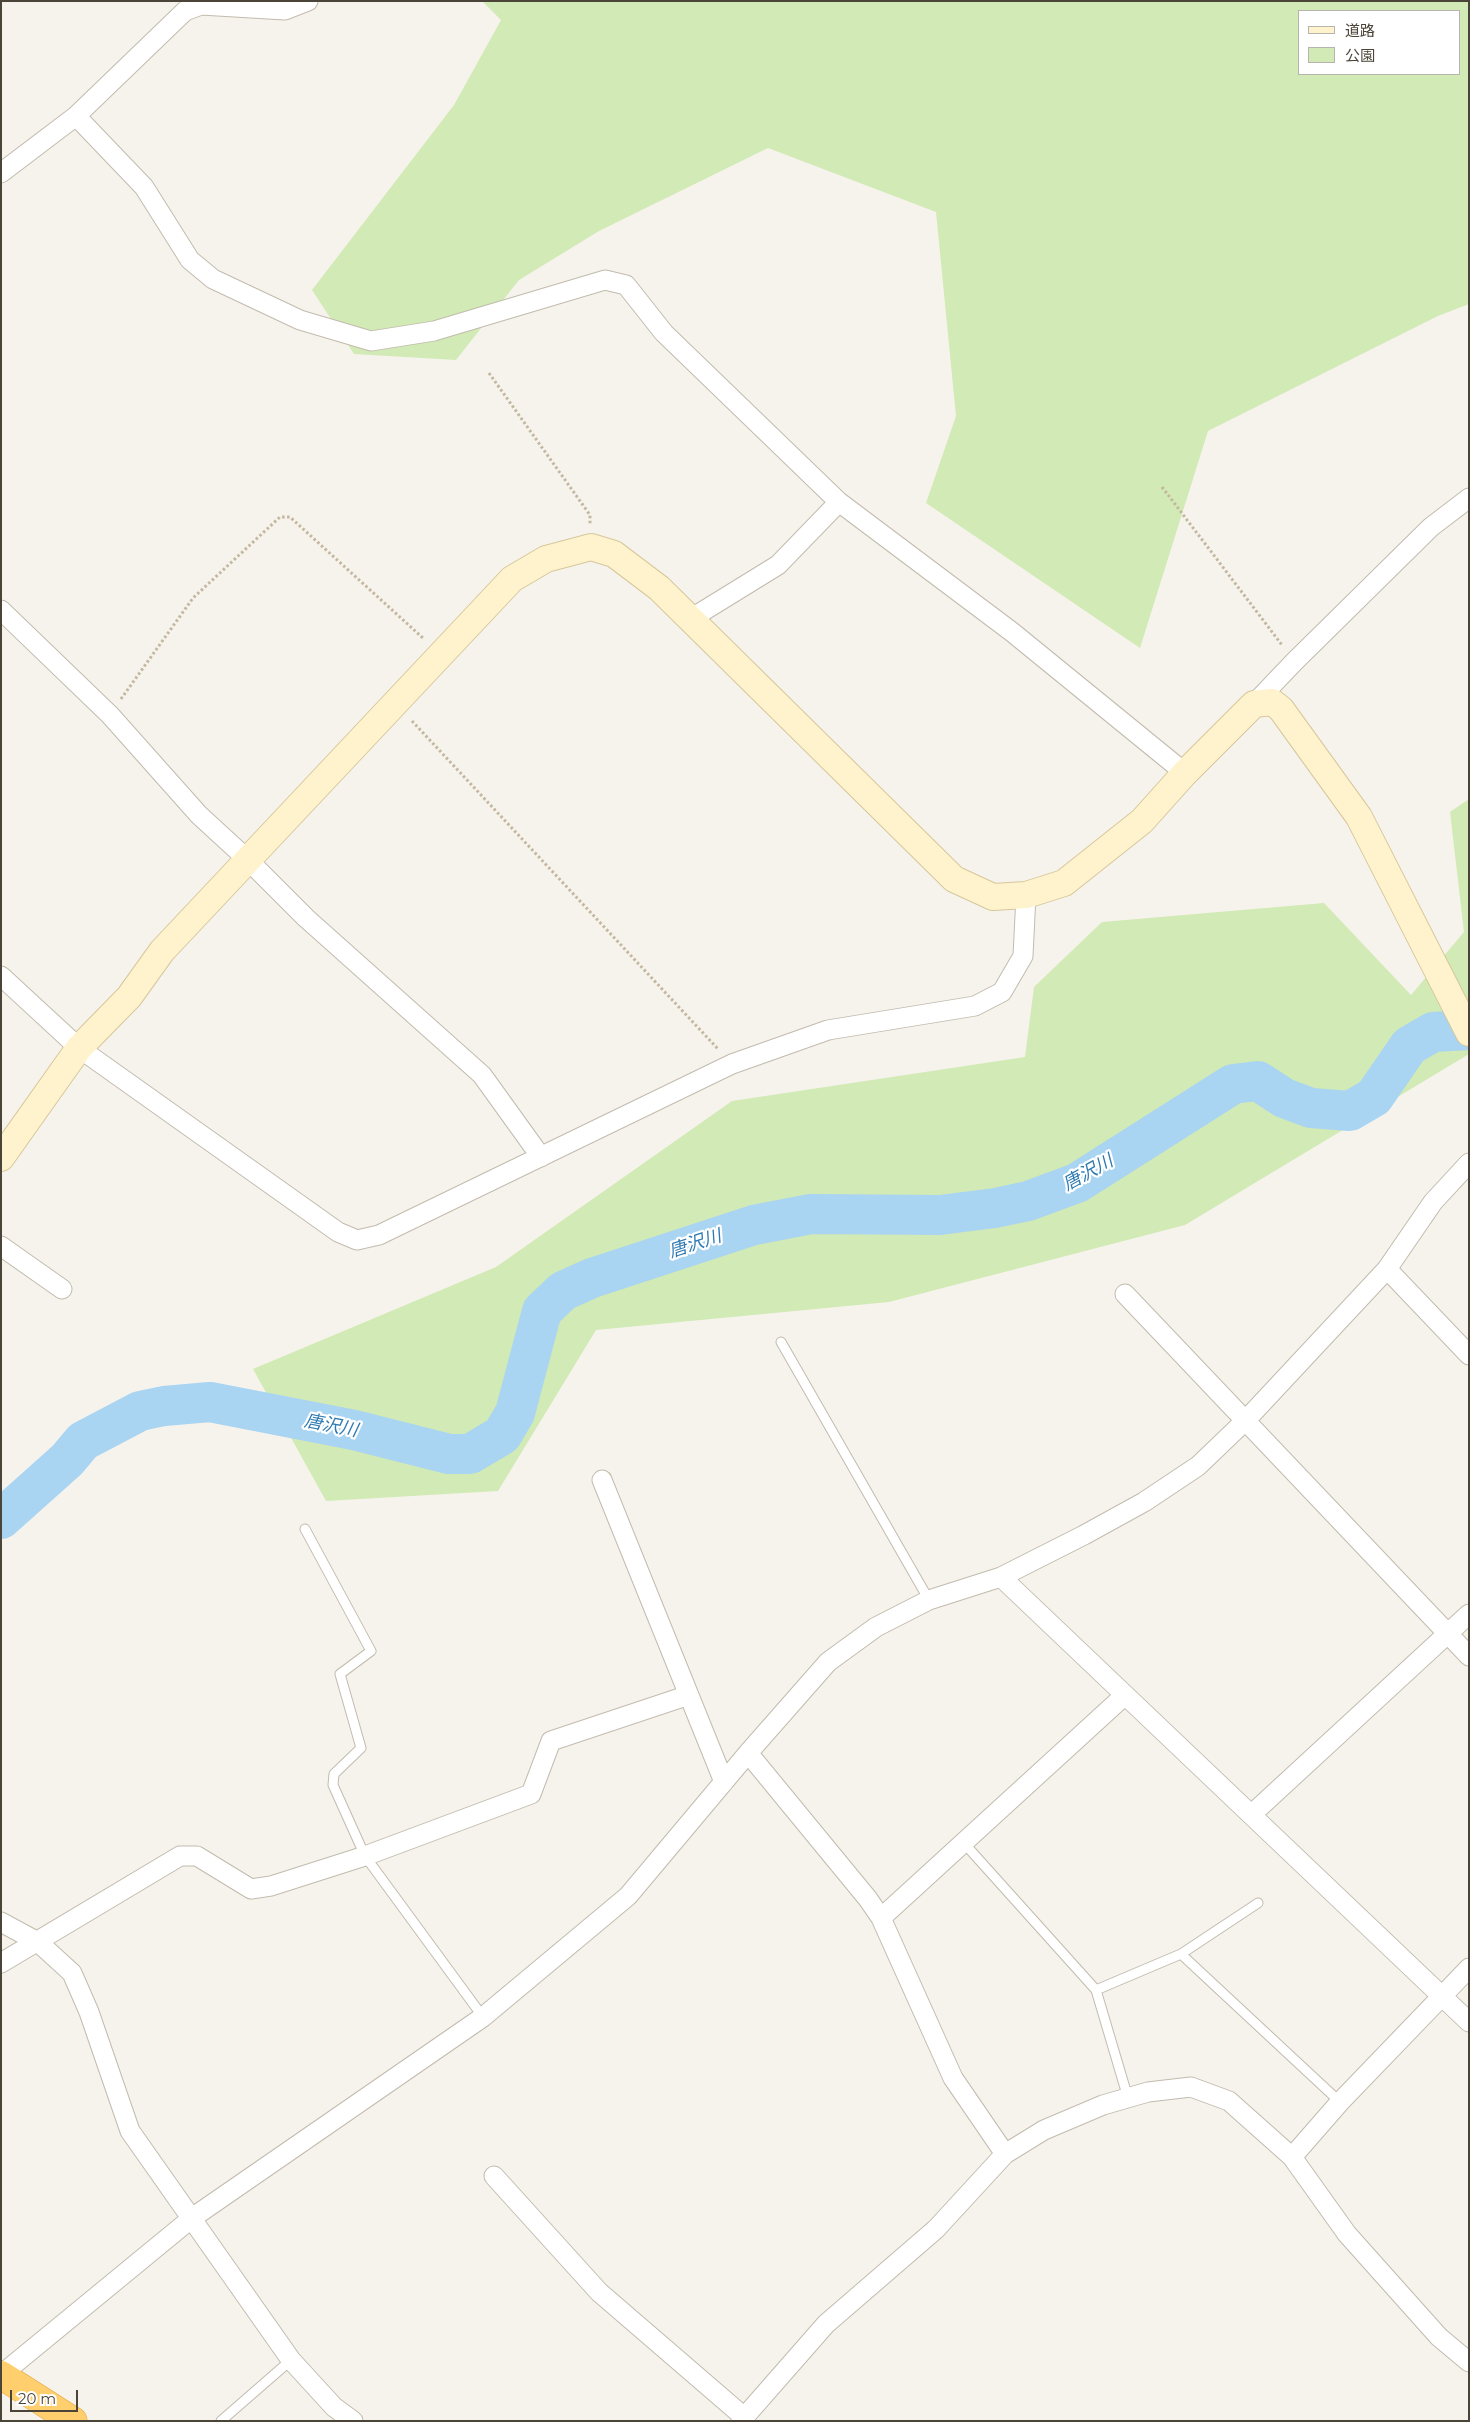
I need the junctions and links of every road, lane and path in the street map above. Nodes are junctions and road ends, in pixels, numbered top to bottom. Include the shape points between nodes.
1 (308, 1) edge
2 (191, 5) edge
3 (76, 116) junction
4 (1, 173) edge
5 (488, 373) dead end
6 (1162, 487) dead end
7 (1469, 498) edge
8 (840, 502) junction
9 (590, 547) junction
10 (1, 610) edge
11 (692, 618) junction
12 (442, 654) junction
13 (1294, 662) junction
14 (396, 703) junction
15 (1254, 704) junction
16 (110, 715) junction
17 (1185, 773) junction
18 (248, 860) junction
19 (1026, 895) junction
20 (1, 976) edge
21 (1469, 1033) edge
22 (79, 1048) junction
23 (732, 1064) junction
24 (1, 1158) edge
25 (541, 1158) junction
26 (1469, 1163) edge
27 (1, 1246) edge
28 (1388, 1269) junction
29 (62, 1289) dead end
30 (1125, 1294) dead end
31 (781, 1342) dead end
32 (1469, 1355) edge
33 (1246, 1420) junction
34 (602, 1480) dead end
35 (305, 1529) dead end
36 (1001, 1577) junction
37 (929, 1600) junction
38 (1469, 1614) edge
39 (1448, 1634) junction
40 (1469, 1656) edge
41 (689, 1695) junction
42 (1125, 1695) junction
43 (748, 1753) junction
44 (724, 1782) junction
45 (1251, 1815) junction
46 (964, 1842) junction
47 (365, 1856) junction
48 (1258, 1903) dead end
49 (881, 1918) junction
50 (1, 1922) edge
51 (38, 1942) junction
52 (1181, 1954) junction
53 (1, 1963) edge
54 (1469, 1968) edge
55 (1096, 1990) junction
56 (1441, 1996) junction
57 (483, 2017) junction
58 (1469, 2022) edge
59 (1128, 2098) junction
60 (1340, 2102) junction
61 (1006, 2154) junction
62 (1292, 2156) junction
63 (494, 2176) dead end
64 (192, 2218) junction
65 (291, 2360) junction
66 (1469, 2362) edge
67 (1, 2375) edge
68 (742, 2419) edge
69 (73, 2421) edge
70 (221, 2421) edge
71 (353, 2421) edge

1 - 2 street via 285,10
2 - 3 street
3 - 4 street
3 - 8 street via 144,187 190,260 212,279 300,320 371,341 434,331 604,280 626,285 664,333
5 - 9 path via 590,515
6 - 13 path
7 - 13 street via 1431,527
8 - 11 street via 778,565
8 - 17 street via 1012,632
9 - 11 street via 614,554
9 - 12 street via 546,559 512,579
10 - 16 street
11 - 19 street via 954,879 993,897
12 - 14 street
12 - 16 path via 290,517 280,517 193,598
13 - 15 street
14 - 18 street
14 - 23 path
15 - 17 street
15 - 21 street via 1272,702 1281,709 1359,817
16 - 18 street via 199,815
17 - 19 street via 1142,821 1064,883
18 - 22 street via 162,951 129,997
18 - 25 street via 306,918 482,1075
19 - 23 street via 1023,956 1002,992 975,1006 828,1030
20 - 22 street
22 - 24 street
22 - 25 street via 338,1232 357,1240 380,1235
23 - 25 street
26 - 28 street via 1433,1202
27 - 29 street
28 - 32 street
28 - 33 street
30 - 33 street
31 - 37 lane
33 - 36 street via 1198,1466 1144,1502
33 - 39 street
34 - 41 street
35 - 47 lane via 371,1651 340,1674 361,1748 334,1774 333,1784
36 - 37 street
36 - 42 street
37 - 43 street via 876,1627 828,1662
38 - 39 street
39 - 40 street
39 - 45 street
41 - 44 street
41 - 47 street via 551,1742 531,1794
42 - 45 street
42 - 46 street
43 - 44 street
43 - 49 street
44 - 57 street via 628,1896
45 - 56 street
46 - 49 street
46 - 55 lane
47 - 51 street via 271,1886 250,1889 197,1856 180,1856
47 - 57 lane
48 - 52 lane
49 - 61 street via 953,2078
50 - 51 street
51 - 53 street
51 - 64 street via 72,1972 130,2131
52 - 55 lane
52 - 60 lane
54 - 56 street
55 - 59 lane
56 - 58 street
56 - 60 street
57 - 64 street
59 - 61 street via 1044,2130
59 - 62 street via 1191,2087 1229,2101
60 - 62 street
61 - 68 street via 936,2229 826,2324
62 - 66 street via 1347,2234 1439,2337
63 - 68 street via 599,2292
64 - 65 street
64 - 67 street
65 - 70 lane
65 - 71 street via 334,2407
67 - 69 highway

